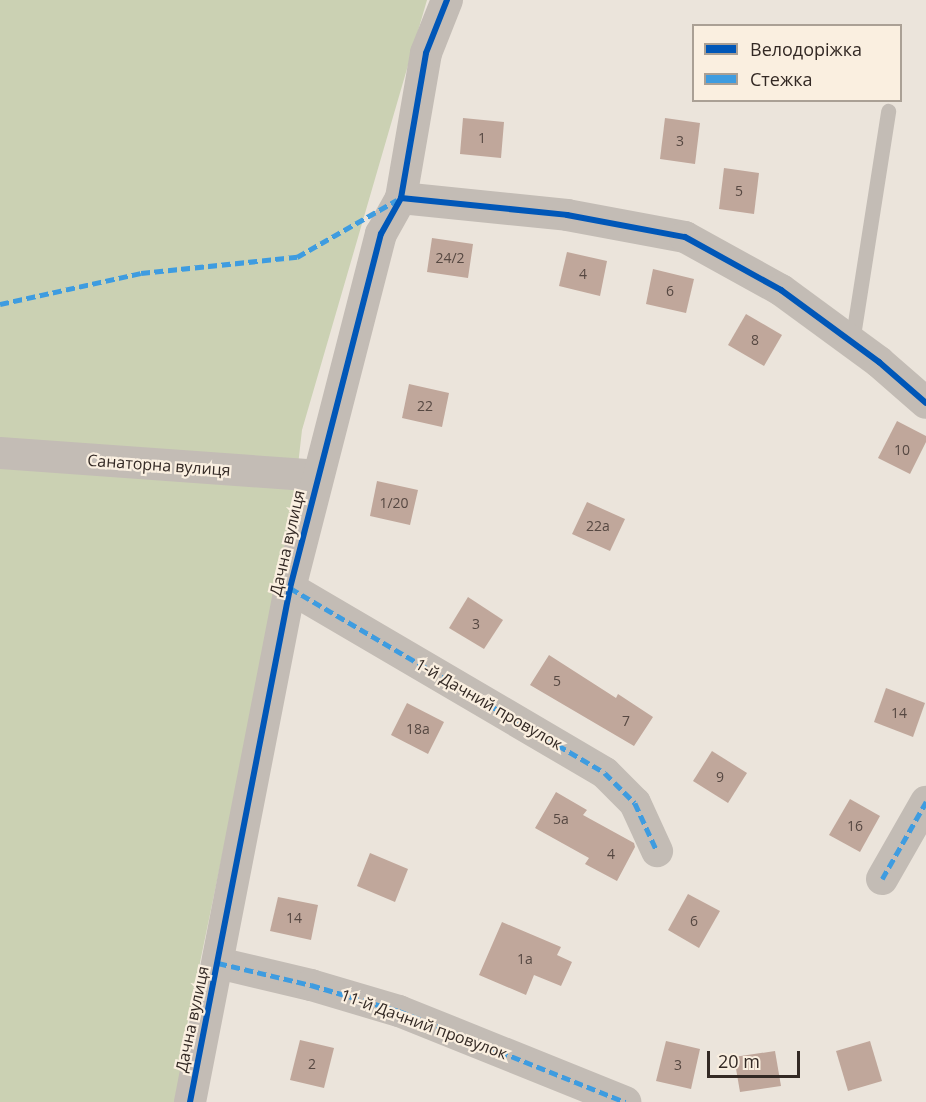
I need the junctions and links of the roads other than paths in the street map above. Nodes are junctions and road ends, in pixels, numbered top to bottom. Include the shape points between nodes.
1 (447, 0) edge
2 (888, 111) dead end
3 (401, 198) junction
4 (852, 342) junction
5 (926, 403) edge
6 (0, 453) edge
7 (317, 476) junction
8 (290, 588) junction
9 (926, 802) edge
10 (657, 851) dead end
11 (882, 879) dead end
12 (218, 963) junction
13 (190, 1102) edge
14 (625, 1102) edge

1 - 3 street, Дачна вулиця via 426,53
2 - 4 lane
3 - 4 street via 567,215 685,237 782,290
3 - 7 street, Дачна вулиця via 381,234
4 - 5 street
6 - 7 street, Санаторна вулиця
7 - 8 street, Дачна вулиця
8 - 10 street, 1-й Дачний провулок via 605,773 635,803
8 - 12 street, Дачна вулиця
9 - 11 street
12 - 13 street, Дачна вулиця
12 - 14 street, 11-й Дачний провулок via 399,1011

